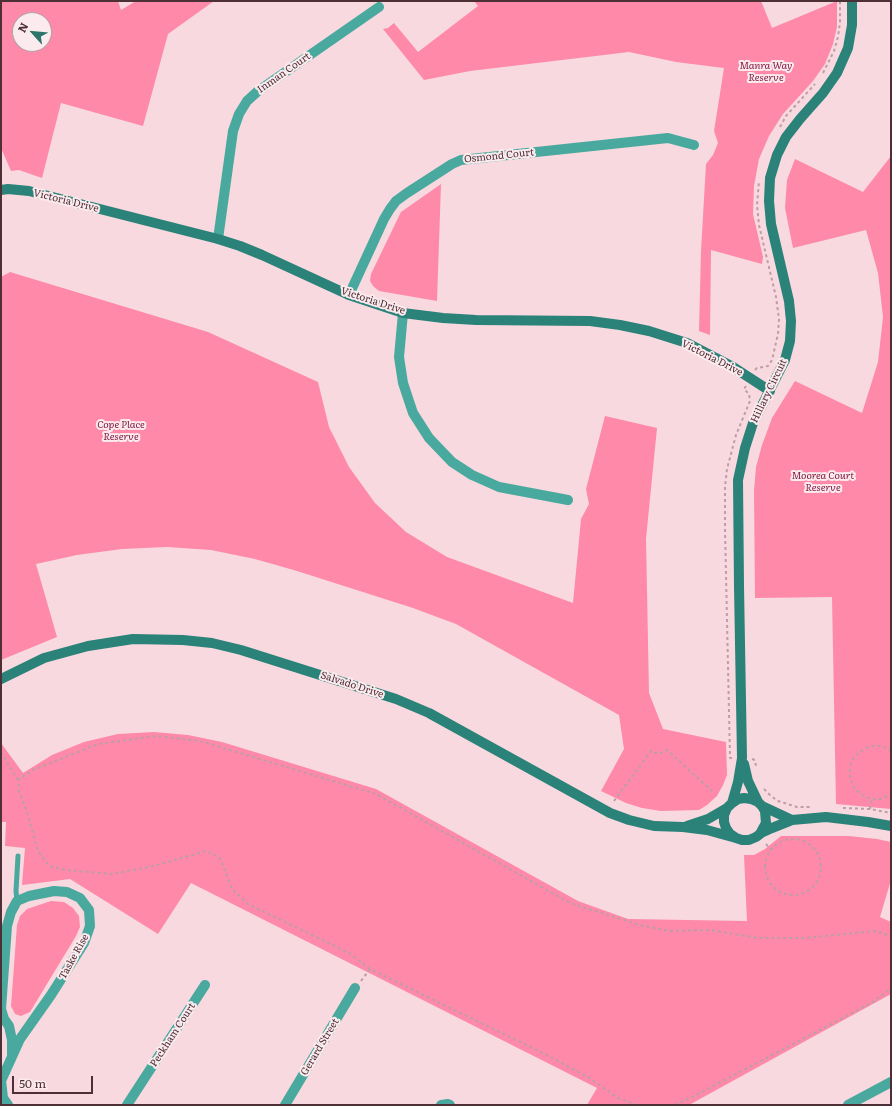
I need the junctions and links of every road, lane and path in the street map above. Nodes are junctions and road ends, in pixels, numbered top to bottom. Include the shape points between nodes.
1 (840, 1) edge
2 (852, 1) edge
3 (379, 7) dead end
4 (778, 130) dead end
5 (694, 145) dead end
6 (759, 179) dead end
7 (1, 190) edge
8 (218, 239) junction
9 (349, 295) junction
10 (403, 313) junction
11 (755, 370) dead end
12 (770, 390) junction
13 (568, 500) dead end
14 (1, 679) edge
15 (891, 751) edge
16 (1, 752) edge
17 (747, 759) junction
18 (756, 770) dead end
19 (18, 780) junction
20 (763, 787) dead end
21 (712, 791) dead end
22 (891, 794) edge
23 (872, 799) junction
24 (614, 801) dead end
25 (760, 804) junction
26 (729, 806) junction
27 (812, 807) dead end
28 (840, 808) dead end
29 (870, 809) junction
30 (891, 813) edge
31 (870, 814) dead end
32 (792, 820) junction
33 (891, 826) edge
34 (683, 827) junction
35 (760, 834) junction
36 (736, 838) junction
37 (766, 844) dead end
38 (771, 850) junction
39 (18, 856) dead end
40 (18, 901) junction
41 (891, 936) edge
42 (370, 969) junction
43 (205, 985) dead end
44 (355, 988) joint
45 (891, 988) edge
46 (9, 1026) junction
47 (29, 1027) junction
48 (12, 1055) junction
49 (1, 1080) edge
50 (891, 1082) edge
51 (630, 1102) junction
52 (1, 1104) edge
53 (4, 1105) edge
54 (8, 1105) edge
55 (127, 1105) edge
56 (285, 1105) edge
57 (441, 1105) edge
58 (450, 1105) edge
59 (627, 1105) edge
60 (637, 1105) edge
61 (675, 1105) edge
62 (848, 1105) edge

1 - 4 path via 840,22 834,52 823,73 786,116
2 - 12 street, Hillary Circuit via 852,25 848,48 837,73 786,137 770,178 771,224 790,301 791,321 790,342 785,360
3 - 8 street, Inman Court via 258,91 248,101 239,114 233,131
5 - 9 street, Osmond Court via 668,138 462,160 452,164 407,192 390,208
6 - 11 path via 759,225 779,319 772,360 768,366
7 - 8 street, Victoria Drive via 29,191
8 - 9 street, Victoria Drive via 262,255
9 - 10 street, Victoria Drive
10 - 12 street, Victoria Drive via 476,320 590,321 649,331 687,344 733,367
10 - 13 street via 399,357 403,384 413,413 428,438 452,462 472,475 499,487
12 - 17 street, Hillary Circuit via 753,423 738,480
14 - 34 street, Salvado Drive via 44,658 118,641 183,640 227,646 396,699 429,713 610,813 654,826
15 - 23 path via 880,746 872,746 855,756 852,762 850,776 855,789
16 - 19 path
17 - 18 path via 755,760
17 - 25 street, Hillary Circuit via 748,781
17 - 26 street, Hillary Circuit
19 - 41 path via 33,770 98,744 157,736 200,741 376,794 570,903 640,925 670,931 711,930 758,938 805,938 875,931
19 - 42 path via 19,791 38,851 49,866 112,874 154,866 206,851 218,857 232,889 248,904 349,953
20 - 27 path via 778,801 797,807
21 - 24 path via 667,750 661,753 651,751
22 - 23 path via 880,799
23 - 29 path
25 - 26 street, Salvado Drive via 744,798
25 - 32 street, Salvado Drive
25 - 35 street via 765,811 766,823
26 - 34 street, Salvado Drive via 708,819
26 - 36 street via 724,815 724,822 730,834
28 - 29 path
29 - 30 path
29 - 31 path
32 - 33 street, Salvado Drive via 826,817
32 - 35 street, Salvado Drive
34 - 36 street, Salvado Drive
35 - 36 street, Salvado Drive via 749,840
37 - 38 path
38 - 38 path via 778,844 794,840 802,841 816,851 820,859 820,876 810,890 802,894 784,894 770,884 765,867
39 - 40 lane
40 - 46 street, Taske Rise via 7,926 1,1009
40 - 47 street, Taske Rise via 54,891 67,892 80,898 89,910 90,926 84,943
42 - 44 path
42 - 51 path via 547,1055 591,1079 618,1098
43 - 55 street, Peckham Court
44 - 56 street, Gerard Street
45 - 61 path via 873,1002
46 - 47 street
46 - 48 street, Taske Rise
47 - 48 street, Taske Rise
48 - 49 street, Taske Rise
49 - 54 street, Taske Rise via 3,1098
50 - 62 street
51 - 59 path
51 - 60 path
52 - 53 street
57 - 58 street

